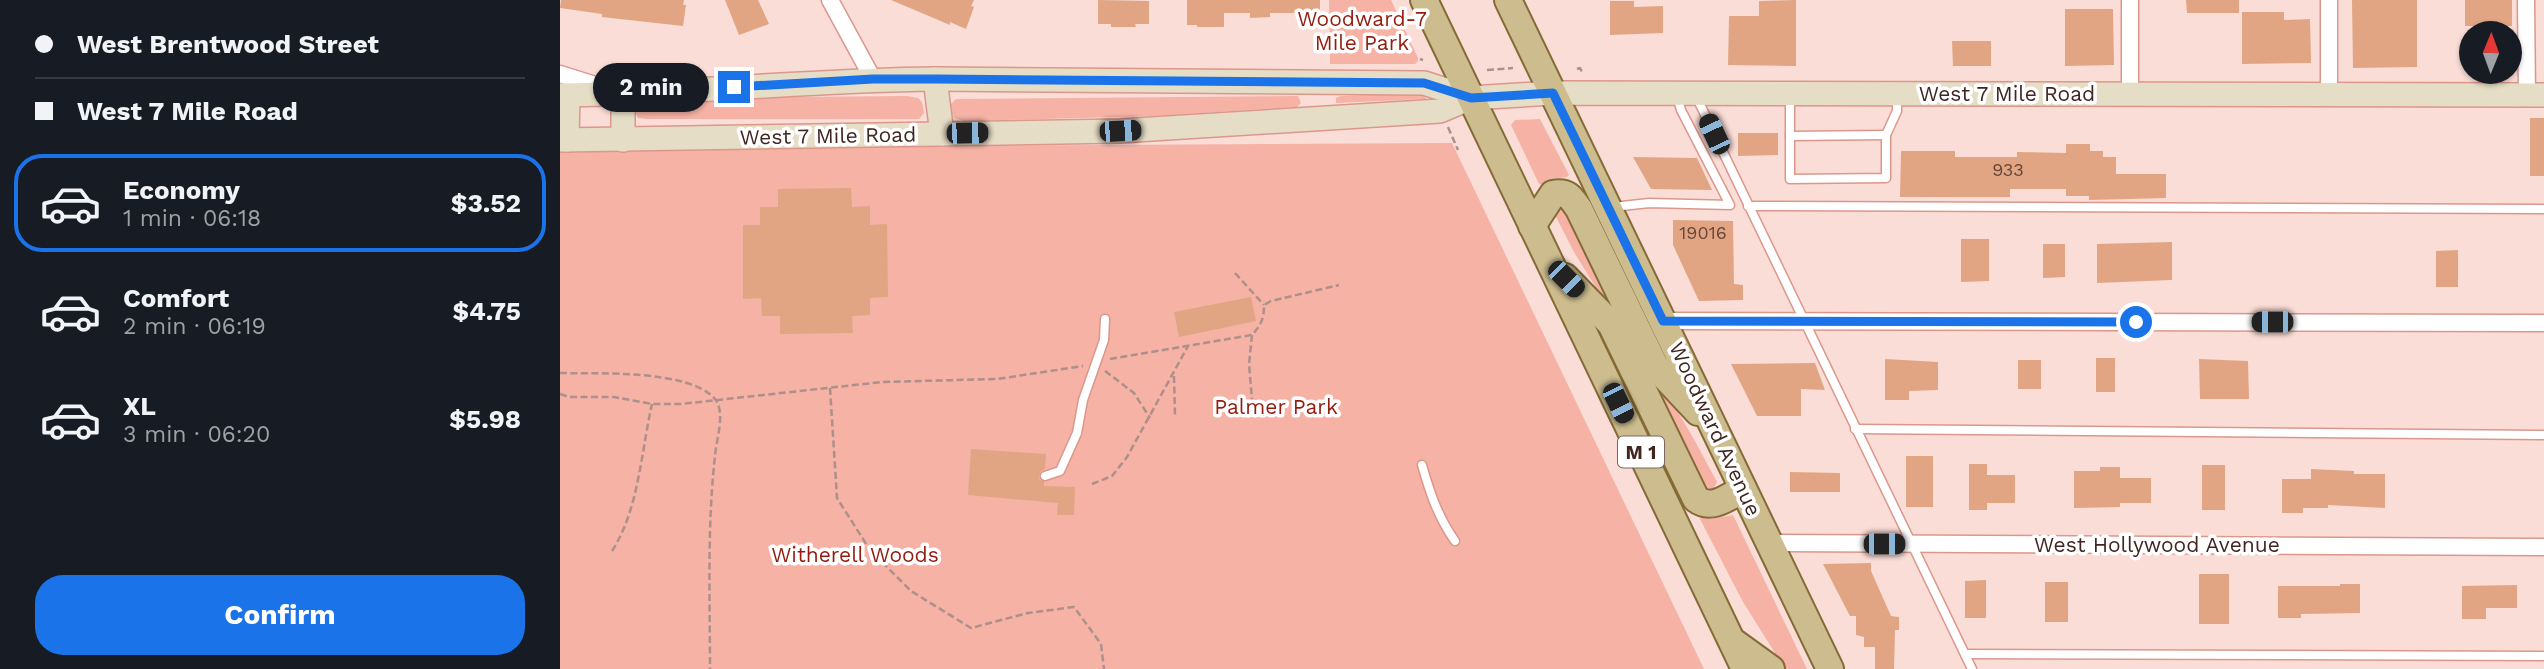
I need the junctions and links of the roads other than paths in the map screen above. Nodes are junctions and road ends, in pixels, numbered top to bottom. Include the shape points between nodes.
1 (830, 0) edge
2 (1424, 0) edge
3 (1508, 0) edge
4 (2130, 0) edge
5 (2329, 0) edge
6 (2526, 0) edge
7 (873, 79) junction
8 (935, 79) junction
9 (1315, 82) junction
10 (563, 88) edge
11 (1553, 93) junction
12 (1686, 93) junction
13 (1790, 93) junction
14 (1897, 93) junction
15 (623, 94) junction
16 (2130, 94) junction
17 (2329, 94) junction
18 (2535, 95) edge
19 (1471, 98) junction
20 (1323, 119) junction
21 (942, 134) junction
22 (1886, 135) junction
23 (1790, 136) junction
24 (563, 140) edge
25 (623, 140) junction
26 (1748, 206) junction
27 (1609, 208) junction
28 (2544, 209) edge
29 (1584, 219) junction
30 (1532, 226) junction
31 (1552, 264) junction
32 (1105, 319) dead end
33 (1663, 321) junction
34 (1807, 321) junction
35 (2544, 323) edge
36 (1855, 429) junction
37 (1715, 432) junction
38 (2544, 435) edge
39 (1423, 465) dead end
40 (1045, 476) dead end
41 (1743, 489) junction
42 (1455, 541) dead end
43 (1769, 543) junction
44 (1910, 544) junction
45 (2544, 547) edge
46 (1731, 640) junction
47 (1965, 654) junction
48 (2544, 656) edge
49 (1745, 669) edge
50 (1772, 669) edge
51 (1830, 669) edge
52 (1972, 669) edge

1 - 7 street
2 - 19 main road, M 1
3 - 11 main road, Woodward Avenue
4 - 16 street
5 - 17 street
6 - 18 street
7 - 8 main road, West 7 Mile Road
7 - 15 main road, West 7 Mile Road
8 - 9 main road, West 7 Mile Road
8 - 21 main road
9 - 19 main road, West 7 Mile Road via 1424,83
9 - 20 main road
10 - 15 main road, West 7 Mile Road
10 - 24 main road
11 - 12 main road, West 7 Mile Road
11 - 19 main road, West 7 Mile Road
11 - 27 main road, Woodward Avenue
12 - 13 main road, West 7 Mile Road
12 - 26 lane
12 - 27 lane via 1681,110 1730,205 1648,203
13 - 14 main road, West 7 Mile Road
13 - 23 lane
14 - 16 main road, West 7 Mile Road
14 - 22 lane via 1897,111
15 - 25 main road
16 - 17 main road, West 7 Mile Road
17 - 18 main road, West 7 Mile Road
19 - 20 main road, West 7 Mile Road via 1440,111
19 - 30 main road, M 1
20 - 21 main road, West 7 Mile Road via 1120,131
21 - 25 main road, West 7 Mile Road
22 - 23 lane
22 - 23 lane via 1886,178 1818,179 1790,179
24 - 25 main road, West 7 Mile Road
26 - 28 lane
26 - 34 lane
27 - 29 lane
27 - 33 main road, Woodward Avenue
29 - 30 main road via 1570,195 1561,192 1547,200
29 - 37 main road via 1655,366
30 - 31 main road, M 1
31 - 41 main road via 1611,324 1696,499 1712,504
31 - 46 main road, M 1
32 - 40 lane via 1104,340 1077,433 1060,471
33 - 34 street
33 - 37 main road, Woodward Avenue
34 - 35 street
34 - 36 lane
36 - 38 lane
36 - 44 lane
37 - 41 main road, Woodward Avenue
39 - 42 lane via 1432,501
41 - 43 main road, Woodward Avenue
43 - 44 street, West Hollywood Avenue
43 - 51 main road, Woodward Avenue
44 - 45 street, West Hollywood Avenue
44 - 47 lane
46 - 49 main road, M 1
46 - 50 main road
47 - 48 lane
47 - 52 lane

